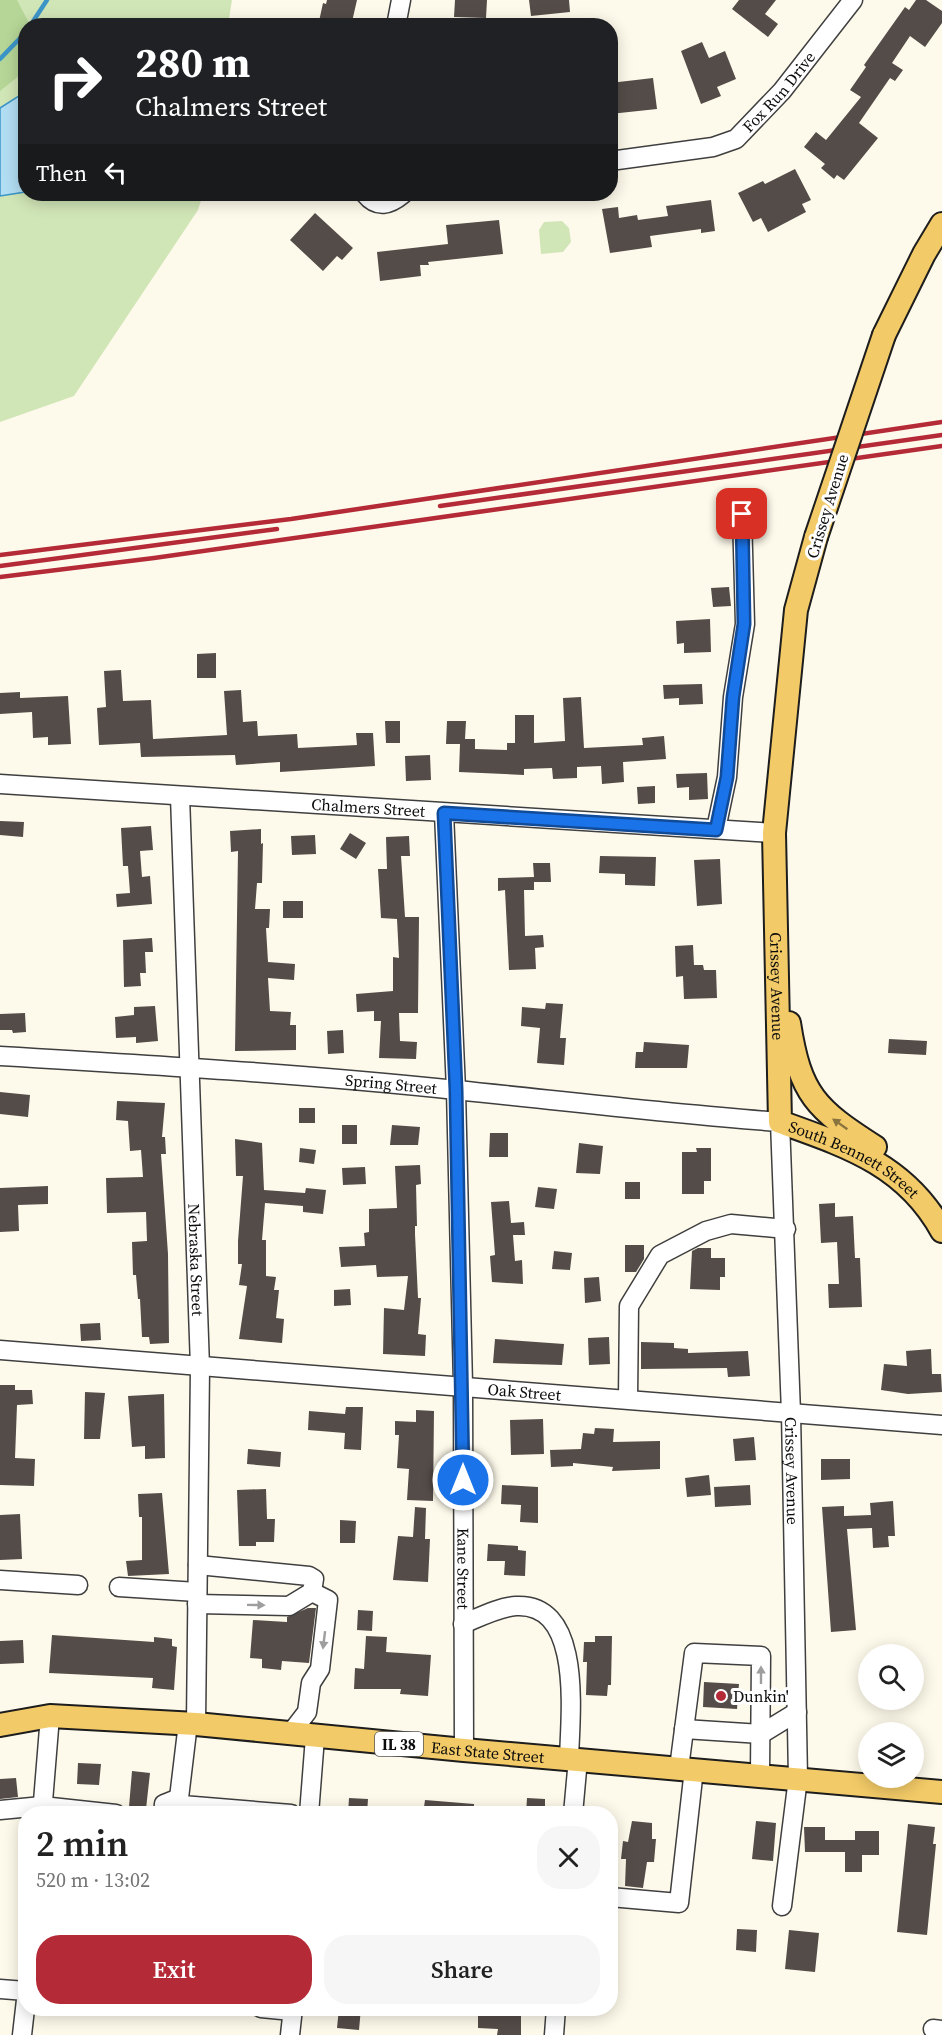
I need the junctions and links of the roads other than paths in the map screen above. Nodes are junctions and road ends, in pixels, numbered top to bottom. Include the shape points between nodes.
1 (401, 0) edge
2 (854, 0) edge
3 (398, 18) edge
4 (618, 160) edge
5 (373, 201) edge
6 (395, 201) edge
7 (942, 224) edge
8 (742, 514) dead end
9 (0, 784) edge
10 (180, 796) junction
11 (444, 813) junction
12 (716, 830) junction
13 (774, 833) junction
14 (777, 939) junction
15 (0, 1056) edge
16 (191, 1067) junction
17 (456, 1090) junction
18 (780, 1122) junction
19 (913, 1190) junction
20 (786, 1229) junction
21 (942, 1231) edge
22 (0, 1350) edge
23 (200, 1367) junction
24 (463, 1385) junction
25 (628, 1399) junction
26 (791, 1413) junction
27 (942, 1425) edge
28 (198, 1565) junction
29 (0, 1580) edge
30 (78, 1585) dead end
31 (119, 1587) dead end
32 (312, 1592) junction
33 (197, 1598) junction
34 (463, 1624) junction
35 (797, 1712) junction
36 (50, 1716) junction
37 (192, 1723) junction
38 (0, 1725) edge
39 (684, 1729) junction
40 (290, 1734) junction
41 (761, 1734) junction
42 (315, 1737) junction
43 (464, 1750) junction
44 (573, 1759) junction
45 (687, 1768) junction
46 (760, 1774) junction
47 (798, 1778) junction
48 (942, 1792) edge
49 (179, 1798) junction
50 (42, 1806) edge
51 (164, 1806) edge
52 (194, 1806) edge
53 (310, 1806) edge
54 (573, 1806) edge
55 (0, 1810) edge
56 (18, 1810) edge
57 (618, 1898) edge
58 (782, 1906) dead end
59 (0, 1989) edge
60 (18, 1990) edge
61 (24, 2016) edge
62 (292, 2016) edge
63 (555, 2016) edge
64 (22, 2035) edge
65 (290, 2035) edge
66 (554, 2035) edge

1 - 3 street
2 - 4 street, Fox Run Drive via 782,91 736,139 713,147
5 - 6 street
7 - 13 main road, Crissey Avenue, bridge via 884,335 816,537 796,610
8 - 12 street via 744,624 727,777
9 - 10 street, Chalmers Street
10 - 11 street, Chalmers Street
10 - 16 street, Nebraska Street
11 - 12 street, Chalmers Street
11 - 17 street, Kane Street
12 - 13 street, Chalmers Street
13 - 14 main road, Crissey Avenue
14 - 18 main road, Crissey Avenue
19 -> 14 main road via 882,1151 828,1116 813,1100 801,1077 792,1042
15 - 16 street, Spring Street
16 - 17 street, Spring Street
16 - 23 street, Nebraska Street
17 - 18 street, Spring Street via 634,1111
17 - 24 street, Kane Street
18 - 19 main road, South Bennett Street via 861,1152
18 - 20 street, Crissey Avenue
19 - 21 main road, South Bennett Street
20 - 25 street via 731,1224 706,1231 660,1255 629,1306
20 - 26 street, Crissey Avenue
22 - 23 street, Oak Street
23 - 24 street, Oak Street
23 - 28 street, Nebraska Street
24 - 25 street, Oak Street
24 - 34 street, Kane Street
25 - 26 street, Oak Street
26 - 27 street, Oak Street
26 - 35 street, Crissey Avenue
28 - 32 street via 309,1576 314,1579
28 - 33 street, Nebraska Street
29 - 30 street
31 - 33 street
33 -> 32 street via 289,1606
32 -> 40 street via 328,1600 320,1669 311,1683 306,1712
33 - 37 street, Nebraska Street
34 - 43 street, Kane Street
34 - 44 street via 515,1606 532,1607 547,1615 559,1632 568,1660
35 - 41 street
35 - 47 street, Crissey Avenue
36 - 37 main road, East State Street / IL 38
36 - 38 main road, East State Street / IL 38
36 - 50 street
37 - 40 main road, East State Street / IL 38
37 - 49 street, Nebraska Street
39 - 41 street
41 -> 39 street via 761,1656 694,1653
39 - 45 street
40 - 42 main road, East State Street / IL 38
41 - 46 street
42 - 43 main road, East State Street / IL 38
42 - 53 street
43 - 44 main road, East State Street / IL 38
44 - 45 main road, East State Street / IL 38
44 - 54 street
45 - 46 main road, East State Street / IL 38
45 - 57 street via 679,1903
46 - 47 main road, East State Street / IL 38
47 - 48 main road, East State Street / IL 38
47 - 58 street, Crissey Avenue
49 - 51 street
49 - 52 street via 182,1805
55 - 56 street
59 - 60 street
61 - 64 street
62 - 65 street
63 - 66 street

